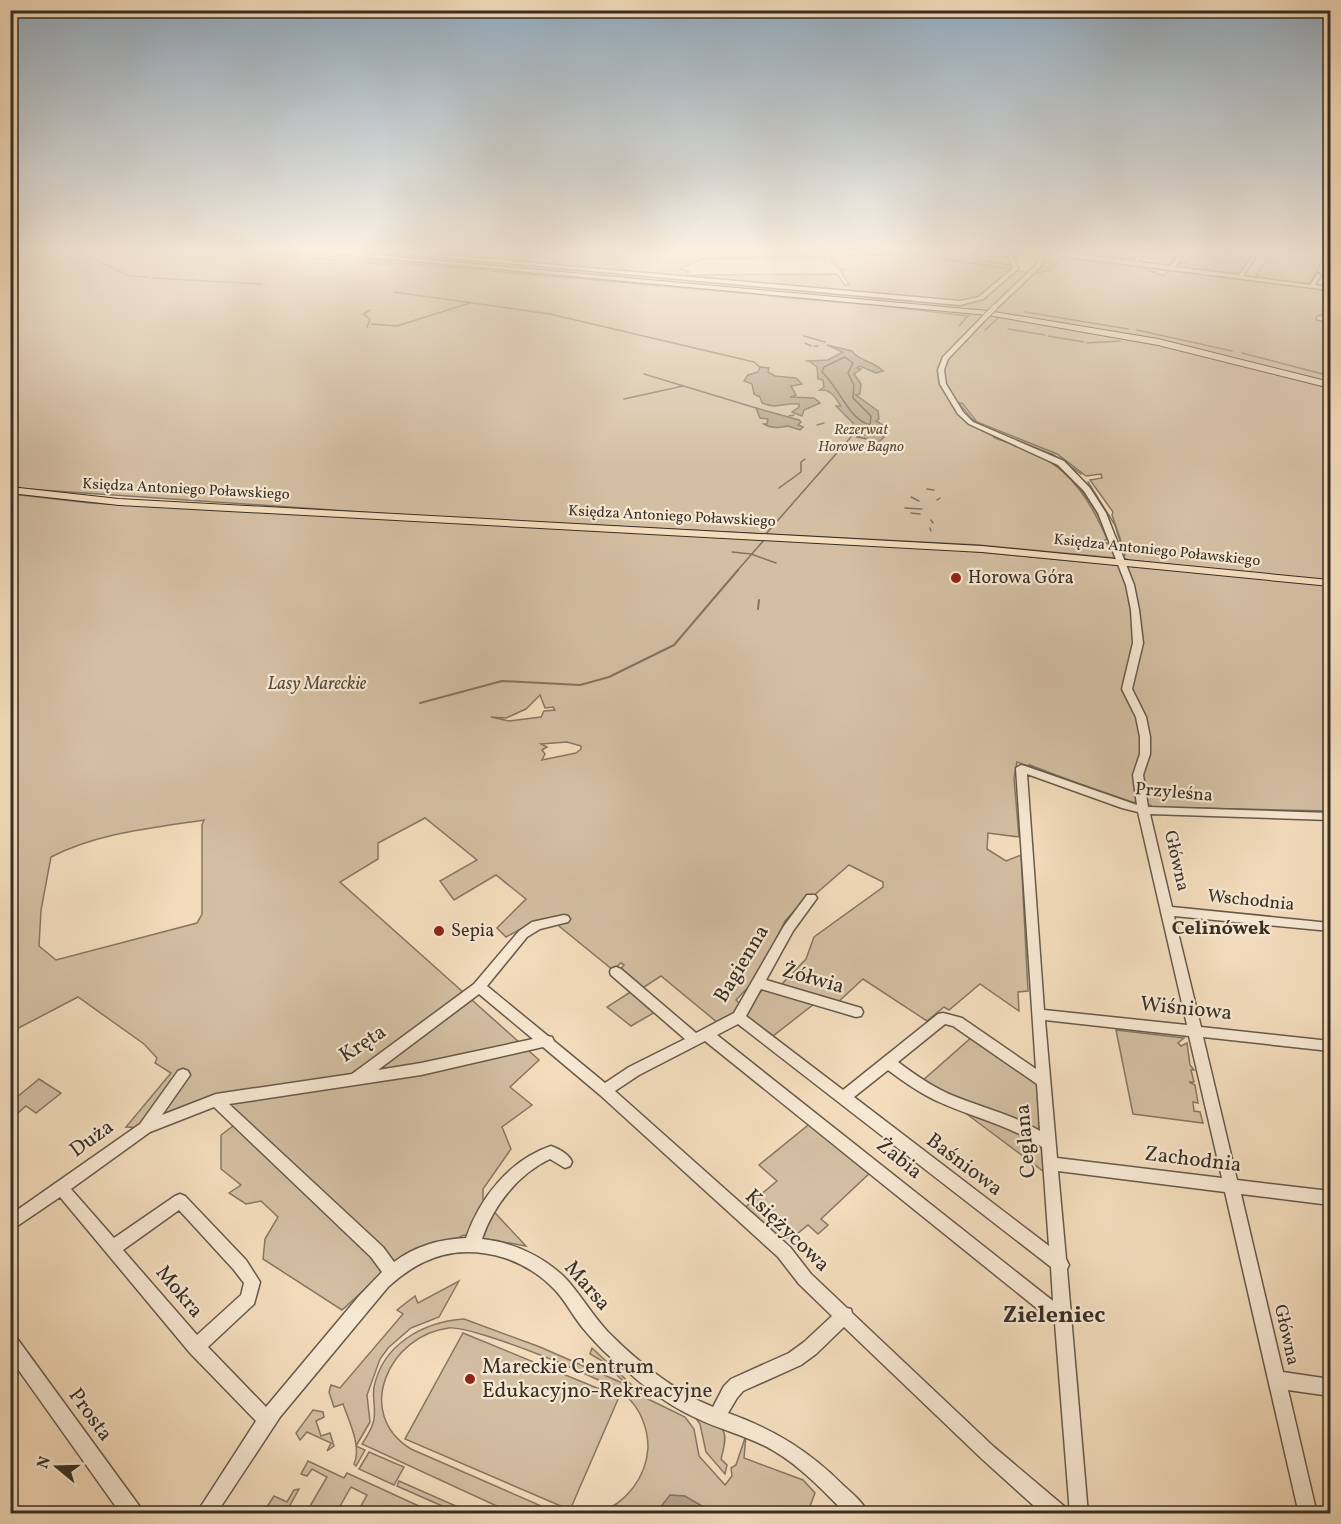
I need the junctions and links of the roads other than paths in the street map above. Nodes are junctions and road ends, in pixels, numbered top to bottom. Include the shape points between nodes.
1 (981, 322) edge
2 (1045, 322) edge
3 (1067, 322) edge
4 (1330, 380) edge
5 (1330, 385) edge
6 (10, 490) edge
7 (1120, 562) junction
8 (1330, 583) edge
9 (1023, 766) joint
10 (1144, 810) junction
11 (1330, 816) edge
12 (811, 898) dead end
13 (1167, 911) junction
14 (564, 919) dead end
15 (1330, 927) edge
16 (616, 972) dead end
17 (759, 983) junction
18 (479, 987) junction
19 (856, 1012) dead end
20 (1038, 1014) junction
21 (739, 1017) junction
22 (1195, 1032) junction
23 (700, 1036) junction
24 (547, 1041) junction
25 (1330, 1046) edge
26 (888, 1062) junction
27 (183, 1075) dead end
28 (355, 1079) junction
29 (1043, 1081) junction
30 (605, 1091) junction
31 (843, 1098) junction
32 (216, 1100) junction
33 (145, 1128) junction
34 (1048, 1144) junction
35 (565, 1162) dead end
36 (1050, 1164) junction
37 (1233, 1186) junction
38 (61, 1188) junction
39 (1330, 1198) edge
40 (10, 1224) edge
41 (472, 1245) junction
42 (114, 1248) junction
43 (1061, 1265) junction
44 (392, 1273) junction
45 (845, 1315) junction
46 (1064, 1320) junction
47 (10, 1344) edge
48 (196, 1347) junction
49 (1276, 1380) junction
50 (1330, 1387) edge
51 (717, 1418) junction
52 (267, 1420) junction
53 (133, 1514) edge
54 (205, 1514) edge
55 (859, 1514) edge
56 (1058, 1514) edge
57 (1079, 1514) edge
58 (1308, 1514) edge

1 - 7 street, Główna, bridge via 944,359 941,373 945,389 971,423 1039,451 1068,469 1102,513
2 - 5 highway via 1200,351
3 - 4 highway via 1234,354
6 - 7 main road, Księdza Antoniego Poławskiego via 100,501 942,546
7 - 8 main road, Księdza Antoniego Poławskiego
7 - 10 street, Główna via 1130,585 1138,637 1127,688 1141,717 1145,737 1145,754 1138,775
9 - 10 street, Przyleśna
9 - 20 street, Ceglana via 1020,773
10 - 11 street, Przyleśna
10 - 13 street, Główna
12 - 17 street, Bagienna via 788,929
13 - 15 street, Wschodnia
13 - 22 street, Główna
14 - 18 street, Kręta via 536,925 523,934
16 - 23 street, Żabia
17 - 19 street, Żółwia
17 - 21 street, Bagienna
18 - 24 street, Księżycowa
18 - 28 street, Kręta
20 - 22 street, Wiśniowa
20 - 29 street, Ceglana
21 - 23 street, Bagienna
21 - 31 street, Baśniowa
22 - 25 street, Wiśniowa
22 - 37 street, Główna
23 - 30 street, Bagienna
23 - 46 street, Żabia
24 - 28 street via 421,1070
24 - 30 street, Księżycowa
26 - 29 street via 940,1019 950,1018
26 - 31 street
26 - 34 street via 928,1091 1014,1122
27 - 33 street, Duża
28 - 32 street, Kręta
29 - 34 street, Ceglana
30 - 45 street, Księżycowa via 784,1252
31 - 43 street, Baśniowa
32 - 33 street, Kręta
32 - 44 street via 377,1252
33 - 38 street, Duża
34 - 36 street, Ceglana
35 - 41 street via 551,1152 511,1179 477,1228
36 - 37 street, Zachodnia
36 - 43 street, Ceglana
37 - 39 street, Zachodnia
37 - 49 street, Główna
38 - 40 street, Duża
38 - 42 street, Mokra
41 - 44 street, Marsa via 430,1251
41 - 51 street, Marsa via 500,1250 548,1274 564,1288 591,1325 655,1383 690,1407
42 - 48 street, Mokra
42 - 48 street via 180,1201 240,1265 252,1282 248,1299
43 - 46 street, Ceglana
44 - 52 street, Marsa
45 - 51 street via 788,1364 730,1389
45 - 56 street, Księżycowa via 988,1453
46 - 57 street, Ceglana
47 - 53 street, Prosta
48 - 52 street, Mokra
49 - 50 street
49 - 58 street, Główna
51 - 55 street, Marsa via 753,1430 789,1449 816,1469
52 - 54 street, Marsa

